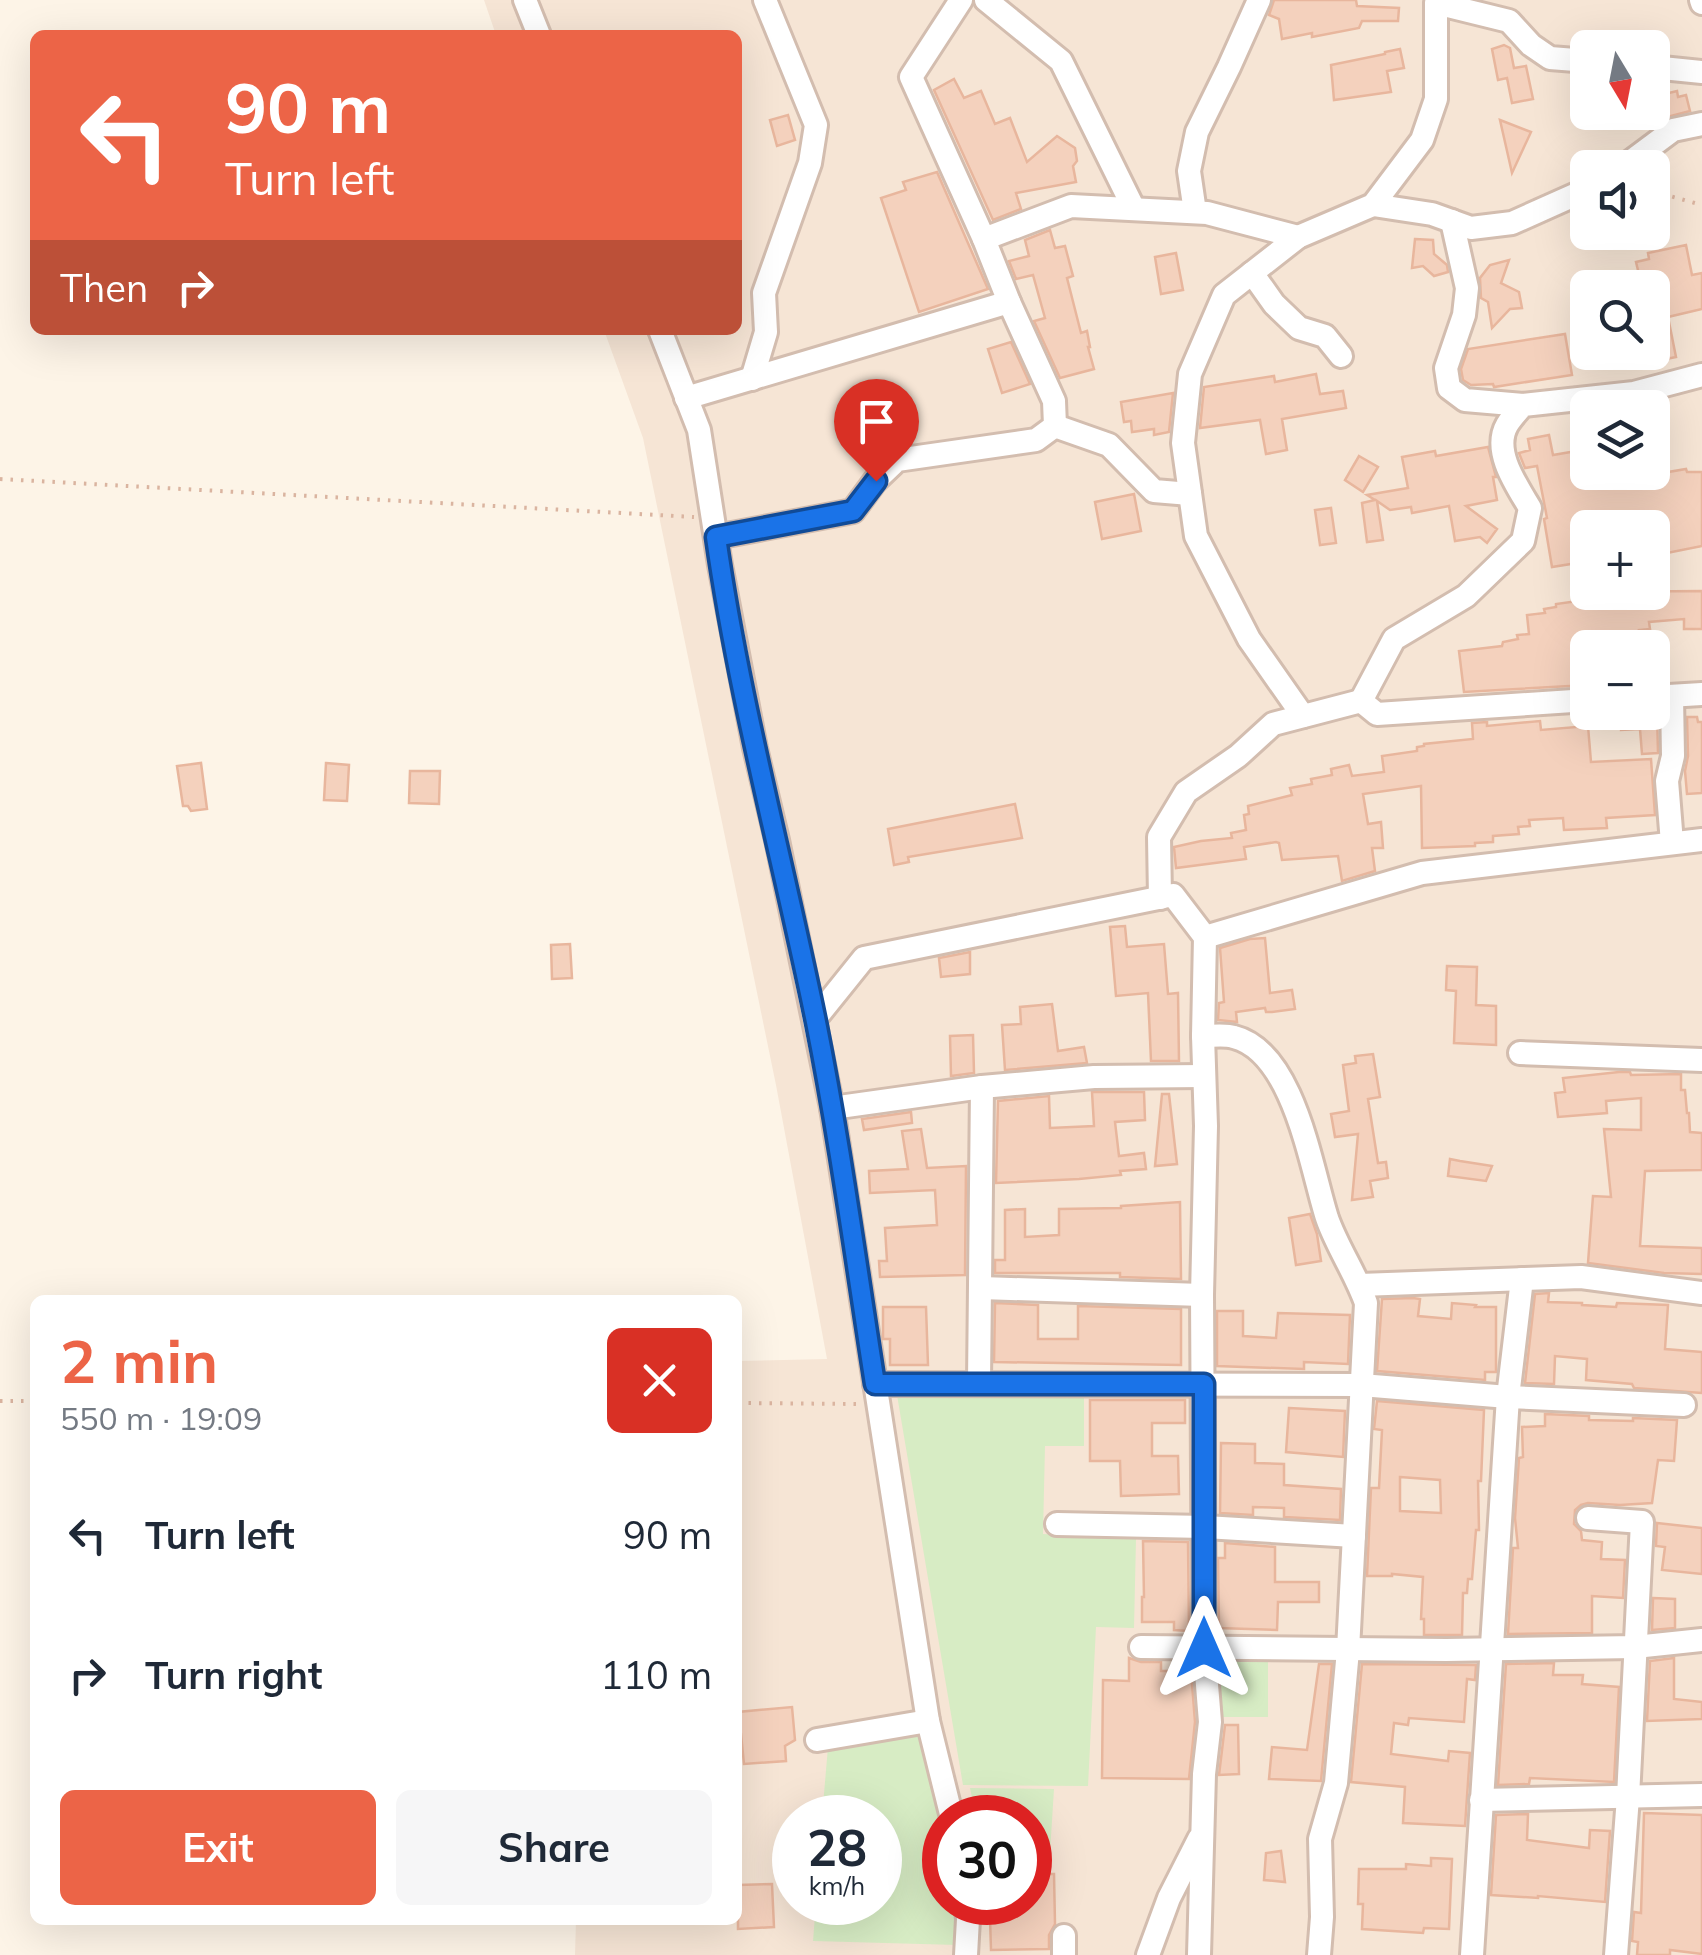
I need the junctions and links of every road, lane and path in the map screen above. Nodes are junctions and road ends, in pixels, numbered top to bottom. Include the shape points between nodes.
1 (525, 0) edge
2 (765, 0) edge
3 (961, 0) edge
4 (986, 0) edge
5 (1259, 0) edge
6 (1434, 1) edge
7 (538, 30) edge
8 (1570, 60) edge
9 (1670, 69) edge
10 (1702, 72) edge
11 (1702, 124) edge
12 (1647, 150) edge
13 (1670, 195) edge
14 (1570, 198) edge
15 (1373, 204) junction
16 (1702, 205) edge
17 (1134, 209) junction
18 (1194, 212) junction
19 (1452, 221) junction
20 (1298, 237) junction
21 (984, 239) junction
22 (1252, 272) junction
23 (1009, 302) junction
24 (662, 335) edge
25 (1341, 356) dead end
26 (1702, 375) edge
27 (752, 378) junction
28 (686, 398) junction
29 (1522, 406) junction
30 (1055, 426) junction
31 (0, 479) edge
32 (1190, 494) junction
33 (715, 528) junction
34 (1702, 694) edge
35 (1670, 696) edge
36 (1361, 701) junction
37 (1570, 701) edge
38 (1303, 716) junction
39 (1668, 730) edge
40 (1702, 840) edge
41 (1672, 844) junction
42 (1160, 898) junction
43 (1205, 937) junction
44 (815, 1019) junction
45 (1203, 1036) junction
46 (1520, 1053) dead end
47 (1702, 1060) edge
48 (1204, 1076) junction
49 (982, 1088) junction
50 (832, 1108) junction
51 (1522, 1279) junction
52 (1360, 1284) junction
53 (980, 1288) junction
54 (1202, 1294) junction
55 (1702, 1294) edge
56 (979, 1383) junction
57 (1204, 1384) junction
58 (1361, 1385) junction
59 (876, 1394) junction
60 (1508, 1397) junction
61 (0, 1401) edge
62 (30, 1401) edge
63 (742, 1403) edge
64 (1684, 1405) dead end
65 (1588, 1518) dead end
66 (1058, 1524) dead end
67 (1205, 1527) junction
68 (1354, 1536) junction
69 (1702, 1640) edge
70 (1141, 1647) dead end
71 (1204, 1648) junction
72 (1635, 1648) junction
73 (1348, 1650) junction
74 (1491, 1650) junction
75 (928, 1721) junction
76 (817, 1740) dead end
77 (946, 1795) edge
78 (1702, 1795) edge
79 (1628, 1797) junction
80 (1480, 1800) junction
81 (1202, 1833) junction
82 (968, 1925) edge
83 (966, 1955) edge
84 (1148, 1955) edge
85 (1200, 1955) edge
86 (1319, 1955) edge
87 (1472, 1955) edge
88 (1616, 1955) edge

1 - 7 street
2 - 27 street via 816,125 810,163 764,293 766,332
3 - 21 street via 912,77
4 - 17 street via 1060,61
5 - 18 street via 1196,132 1189,171
6 - 8 street via 1509,21 1550,58
6 - 15 street via 1436,99 1422,140
9 - 10 street
11 - 12 street via 1674,130
13 - 16 path
14 - 19 street via 1512,223 1472,228
15 - 19 street
15 - 20 street
17 - 18 street
17 - 21 street via 1072,206
18 - 20 street
19 - 29 street via 1467,288 1446,368 1449,388 1465,400
20 - 22 street
21 - 23 street
22 - 25 street via 1299,328 1325,336
22 - 32 street via 1224,295 1190,374 1183,443
23 - 27 street
23 - 30 street via 1054,401
24 - 28 street
26 - 29 street via 1634,393
27 - 28 street
28 - 33 street via 699,430
29 - 36 street via 1505,427 1502,448 1530,508 1524,541 1466,596 1394,639
30 - 32 street via 1109,444 1154,491
30 - 33 street via 1036,440 897,460 853,511
31 - 33 path
32 - 38 street via 1196,536 1249,639
33 - 44 street
34 - 35 street
36 - 37 street via 1376,714
36 - 38 street
38 - 42 street via 1273,724 1186,792 1159,837
39 - 41 street
40 - 41 street
41 - 43 street via 1422,873
42 - 43 street via 1173,895
42 - 44 street via 864,958
43 - 45 street
44 - 50 street
45 - 48 street
45 - 52 street via 1235,1037 1264,1053 1286,1090 1328,1221
46 - 47 street
48 - 49 street
48 - 54 street
49 - 50 street
49 - 53 street
50 - 59 street
51 - 52 street
51 - 55 street via 1582,1276
51 - 60 street
52 - 58 street via 1366,1304
53 - 54 street
53 - 56 street
54 - 57 street
56 - 57 street
56 - 59 street
57 - 58 street
57 - 67 street
58 - 60 street
58 - 68 street
59 - 63 path
59 - 75 street
60 - 64 street
60 - 74 street
61 - 62 path
65 - 72 street via 1642,1522
66 - 67 street
67 - 68 street
67 - 71 street
68 - 73 street
69 - 72 street
70 - 71 street
71 - 73 street
71 - 81 street via 1210,1722
72 - 74 street
72 - 79 street
73 - 74 street
73 - 86 street via 1336,1783 1320,1839
74 - 80 street
75 - 76 street
75 - 77 street
78 - 79 street
79 - 80 street
79 - 88 street
80 - 87 street
81 - 84 street
81 - 85 street
82 - 83 street

